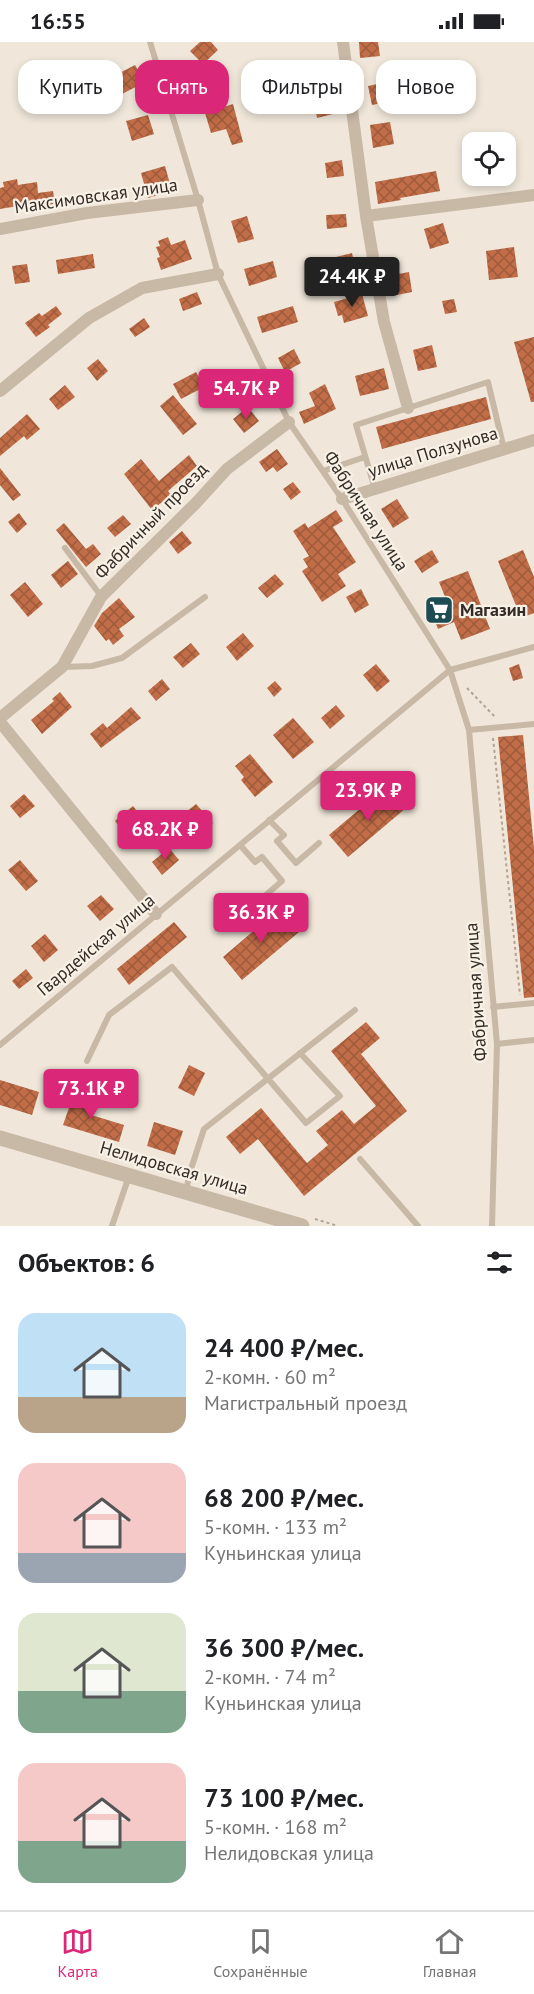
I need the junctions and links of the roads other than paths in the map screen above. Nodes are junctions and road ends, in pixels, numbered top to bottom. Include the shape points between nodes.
1 (150, 42) edge
2 (343, 42) edge
3 (534, 195) edge
4 (198, 200) junction
5 (366, 216) junction
6 (0, 229) edge
7 (218, 274) junction
8 (0, 391) edge
9 (408, 408) junction
10 (289, 422) junction
11 (534, 440) edge
12 (505, 449) junction
13 (365, 458) junction
14 (323, 471) junction
15 (375, 489) junction
16 (342, 499) junction
17 (65, 549) dead end
18 (101, 597) junction
19 (205, 597) dead end
20 (534, 647) edge
21 (62, 667) junction
22 (450, 670) junction
23 (0, 720) edge
24 (534, 724) edge
25 (469, 730) junction
26 (269, 820) junction
27 (319, 843) dead end
28 (240, 845) junction
29 (251, 908) dead end
30 (156, 914) junction
31 (534, 1003) edge
32 (493, 1007) junction
33 (355, 1010) dead end
34 (534, 1041) edge
35 (497, 1044) junction
36 (0, 1045) edge
37 (300, 1053) junction
38 (87, 1061) dead end
39 (268, 1078) junction
40 (0, 1138) edge
41 (360, 1159) dead end
42 (129, 1176) junction
43 (186, 1192) junction
44 (112, 1226) edge
45 (302, 1226) edge
46 (418, 1226) edge
47 (492, 1226) edge

1 - 4 lane, Фабричная улица
2 - 5 street
3 - 5 street
4 - 6 street, Максимовская улица via 87,213
4 - 7 lane, Фабричная улица
5 - 9 street via 384,322
7 - 8 street via 142,288 89,318
7 - 10 lane, Фабричная улица
9 - 12 lane via 488,382
9 - 13 lane via 356,426
10 - 14 lane, Фабричная улица
10 - 18 street, Фабричный проезд via 227,469
11 - 12 street, улица Ползунова
12 - 15 street, улица Ползунова
13 - 14 lane
13 - 15 lane
14 - 16 lane, Фабричная улица
15 - 16 street, улица Ползунова
16 - 22 lane, Фабричная улица
17 - 18 lane
18 - 21 street, Фабричный проезд
19 - 21 lane via 122,658 92,666
20 - 22 lane, Гвардейская улица
21 - 23 street
22 - 25 lane, Фабричная улица
22 - 26 lane, Гвардейская улица
23 - 30 street
24 - 25 lane
25 - 32 lane, Фабричная улица
26 - 27 lane via 284,835 277,841 296,862
26 - 28 lane, Гвардейская улица
28 - 29 lane via 255,862 262,857 282,880
28 - 30 lane, Гвардейская улица
30 - 36 lane, Гвардейская улица
31 - 32 lane
32 - 35 lane, Фабричная улица
33 - 37 lane
34 - 35 lane
35 - 47 lane, Фабричная улица
37 - 39 lane
37 - 39 lane via 340,1096 306,1123
38 - 39 lane via 109,1014 172,967
39 - 43 lane via 204,1129
40 - 42 street, Нелидовская улица
41 - 46 lane
42 - 43 street, Нелидовская улица
42 - 44 lane
43 - 45 street, Нелидовская улица

